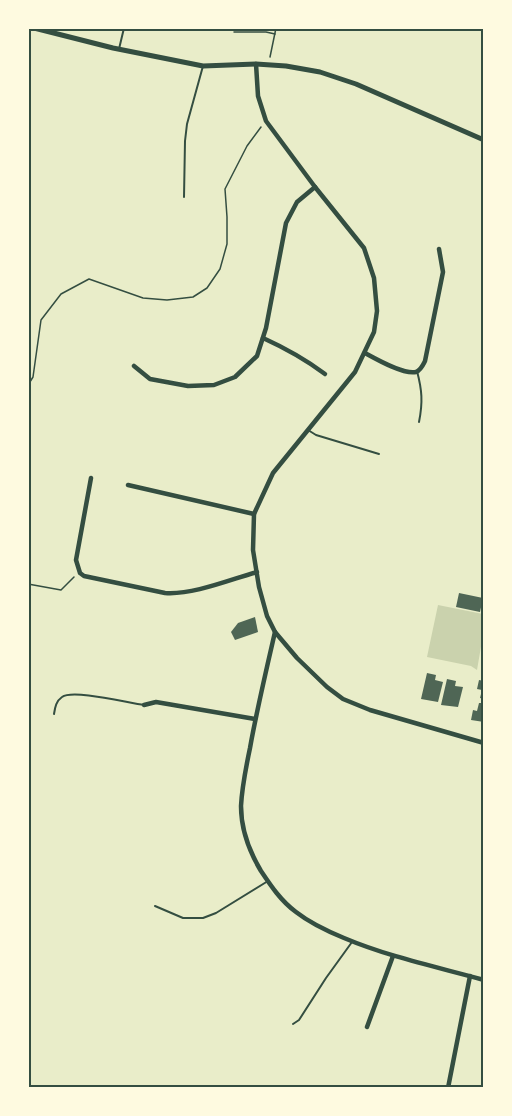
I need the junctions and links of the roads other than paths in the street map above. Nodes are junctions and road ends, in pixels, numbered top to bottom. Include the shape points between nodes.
1 (34, 28) edge
2 (124, 28) edge
3 (118, 49) junction
4 (255, 64) junction
5 (203, 66) junction
6 (483, 140) edge
7 (315, 187) junction
8 (184, 197) dead end
9 (439, 249) dead end
10 (263, 338) junction
11 (365, 353) junction
12 (134, 366) dead end
13 (417, 371) junction
14 (325, 374) dead end
15 (419, 422) dead end
16 (308, 430) junction
17 (379, 454) dead end
18 (91, 478) dead end
19 (128, 485) dead end
20 (254, 514) junction
21 (256, 572) junction
22 (275, 632) junction
23 (144, 705) joint
24 (54, 714) dead end
25 (255, 719) junction
26 (483, 743) edge
27 (268, 881) junction
28 (155, 906) dead end
29 (352, 942) junction
30 (393, 956) junction
31 (470, 976) junction
32 (483, 980) edge
33 (293, 1024) dead end
34 (367, 1027) dead end
35 (448, 1088) edge

1 - 3 street
2 - 3 lane
3 - 5 street
4 - 5 street
4 - 6 street via 320,72
4 - 7 street via 258,96 266,121
5 - 8 lane via 187,124
7 - 10 street via 297,202 286,223
7 - 11 street via 364,248 374,278 377,311 374,333
9 - 13 street via 443,272 425,361
10 - 12 street via 256,356 235,377 214,385 188,386 150,379
10 - 14 street
11 - 13 street via 405,372
11 - 16 street via 355,372
13 - 15 lane via 423,399
16 - 17 lane
16 - 20 street via 273,473
18 - 21 street via 76,560 84,576 175,593
19 - 20 street
20 - 21 street
21 - 22 street
22 - 25 street
22 - 26 street via 307,668 343,699 377,713
23 - 24 lane via 71,694 56,703
23 - 25 street via 156,702
25 - 27 street via 244,778 242,820 250,850
27 - 28 lane via 203,918 183,918
27 - 29 street via 297,913
29 - 30 street
29 - 33 lane
30 - 31 street
30 - 34 street
31 - 32 street
31 - 35 street

